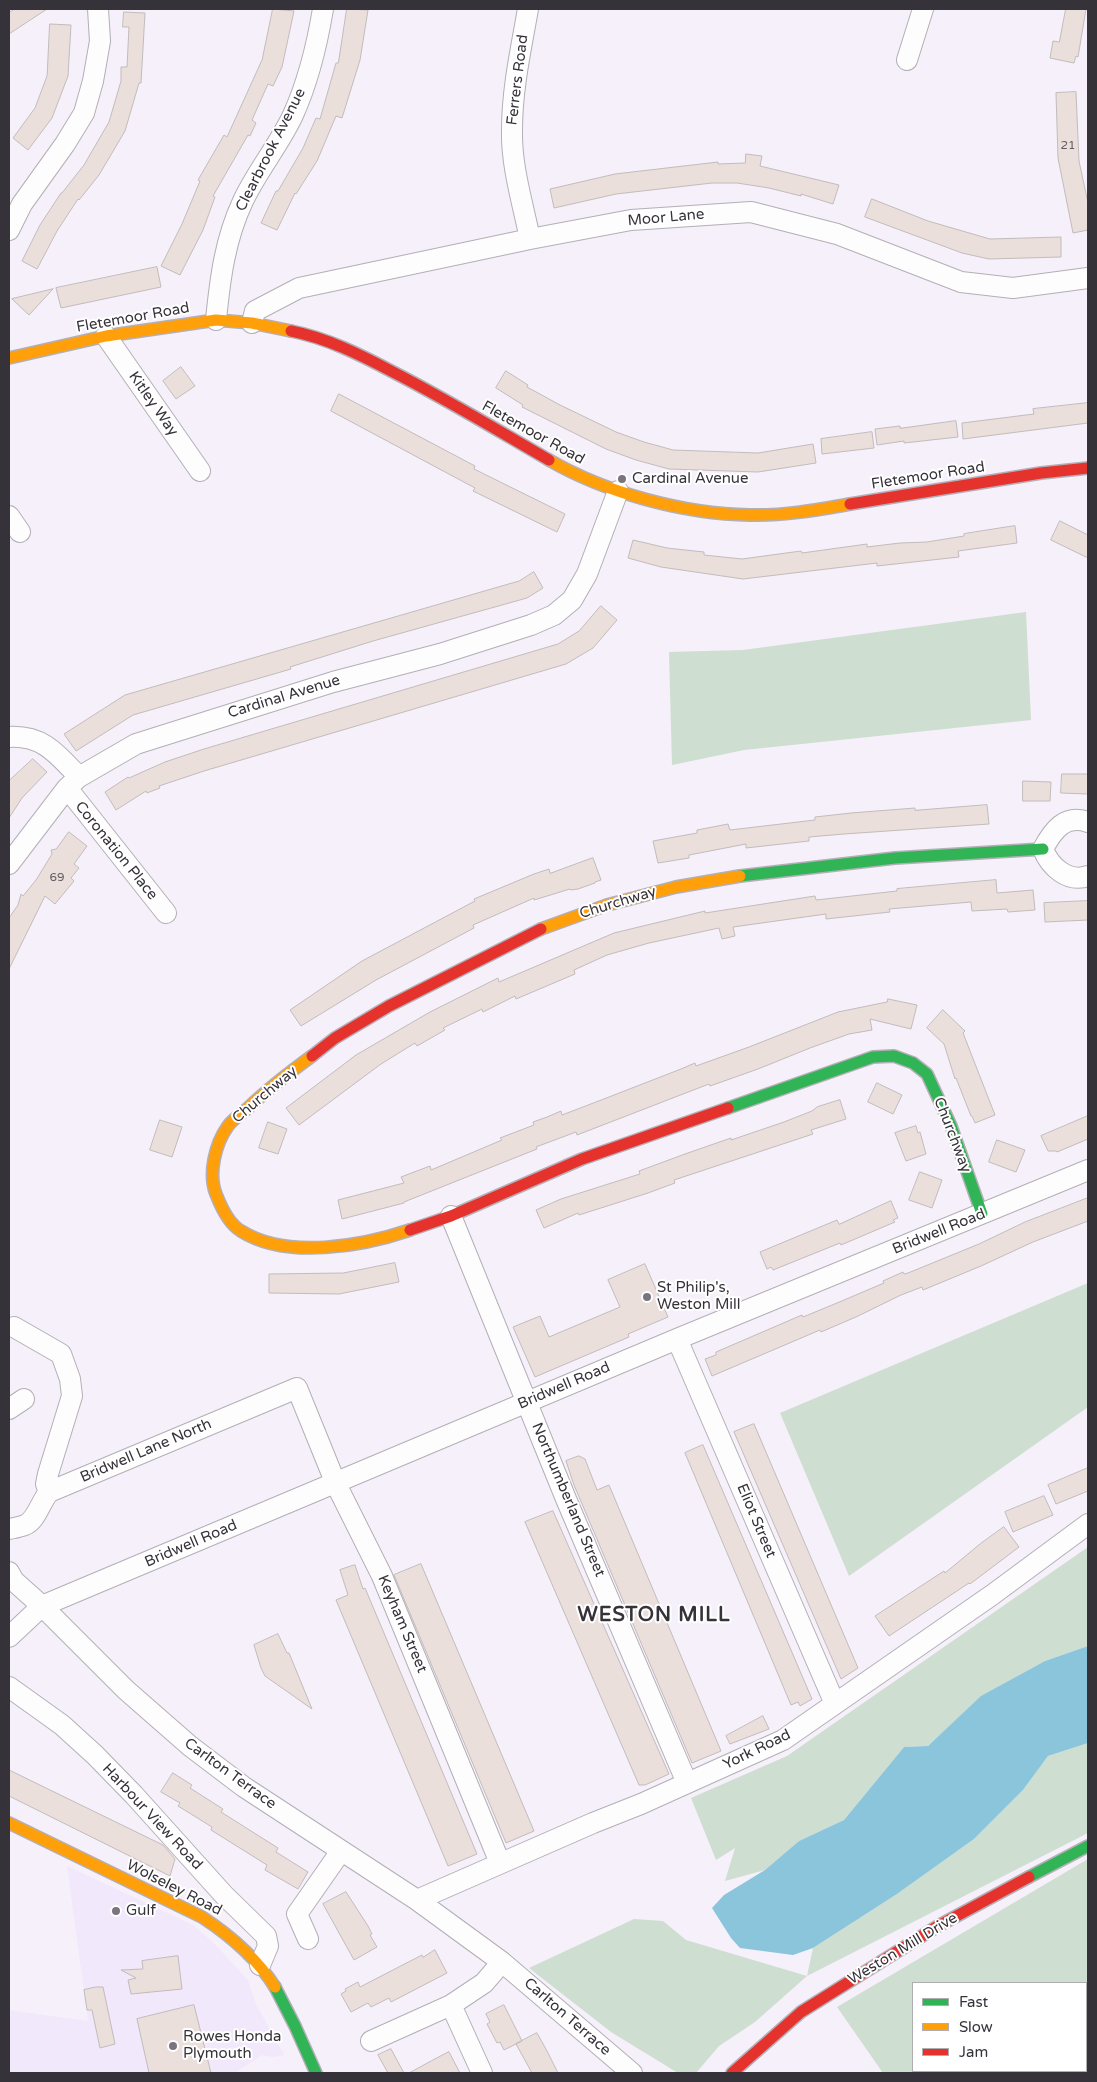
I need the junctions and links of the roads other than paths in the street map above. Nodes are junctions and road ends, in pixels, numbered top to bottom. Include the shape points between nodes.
1 (98, 9) edge
2 (323, 9) edge
3 (528, 9) edge
4 (923, 9) edge
5 (907, 60) dead end
6 (9, 230) edge
7 (530, 239) junction
8 (1088, 278) edge
9 (216, 320) junction
10 (252, 323) junction
11 (106, 336) junction
12 (9, 358) edge
13 (1088, 468) edge
14 (200, 471) dead end
15 (618, 491) junction
16 (9, 736) edge
17 (73, 783) junction
18 (1088, 822) edge
19 (1043, 849) junction
20 (9, 864) edge
21 (1088, 876) edge
22 (166, 913) dead end
23 (1088, 1170) edge
24 (982, 1214) junction
25 (451, 1216) junction
26 (14, 1327) dead end
27 (677, 1339) junction
28 (297, 1388) joint
29 (527, 1402) junction
30 (336, 1484) junction
31 (49, 1492) junction
32 (1088, 1524) edge
33 (9, 1529) edge
34 (9, 1572) edge
35 (42, 1606) junction
36 (9, 1637) edge
37 (9, 1687) edge
38 (835, 1704) junction
39 (687, 1783) junction
40 (9, 1823) edge
41 (1088, 1846) edge
42 (340, 1851) junction
43 (500, 1863) junction
44 (417, 1900) junction
45 (308, 1939) dead end
46 (502, 1962) junction
47 (260, 1965) junction
48 (451, 2005) junction
49 (371, 2041) dead end
50 (316, 2073) edge
51 (482, 2073) edge
52 (632, 2073) edge
53 (732, 2073) edge

1 - 6 street via 100,41 84,114 22,204
2 - 9 street, Clearbrook Avenue via 307,81 292,116 243,201 228,240
3 - 7 street, Ferrers Road via 515,84 512,131 514,162
4 - 5 street
7 - 8 street, Moor Lane via 631,220 751,212 837,234 961,282 1013,288
7 - 10 street, Moor Lane via 299,288 255,311
9 - 10 street, Fletemoor Road
9 - 11 street, Fletemoor Road
10 - 15 street, Fletemoor Road via 308,334 365,357 427,389 564,469
11 - 12 street, Fletemoor Road
11 - 14 street, Kitley Way
13 - 15 street, Fletemoor Road via 810,511 751,515 693,510
15 - 17 street, Cardinal Avenue via 587,574 572,600 554,615 440,654 333,682 136,744
16 - 17 street, Coronation Place via 45,744
17 - 20 street, Cardinal Avenue
17 - 22 street, Coronation Place
18 - 19 street via 1080,819 1064,822 1051,834
19 - 21 street via 1049,862 1065,874 1080,879
19 - 25 street, Churchway via 895,858 760,872 676,886 607,905 538,930 389,1006 335,1038 272,1086 228,1126 215,1153 212,1185 220,1208 240,1231 272,1244 304,1248 348,1246 387,1238
23 - 24 street, Bridwell Road
24 - 25 street, Churchway via 951,1126 927,1074 913,1063 894,1056 873,1057 582,1159
24 - 27 street, Bridwell Road
25 - 29 street, Northumberland Street
26 - 31 street via 61,1354 70,1379 72,1396 48,1474 46,1484
27 - 29 street, Bridwell Road
27 - 38 street, Eliot Street
28 - 30 street, Keyham Street
28 - 31 street, Bridwell Lane North
29 - 30 street, Bridwell Road
29 - 39 street, Northumberland Street
30 - 35 street, Bridwell Road
30 - 43 street, Keyham Street via 382,1576
31 - 33 street via 31,1521
32 - 38 street, York Road
34 - 35 street, Carlton Terrace via 14,1581
35 - 36 street
35 - 42 street, Carlton Terrace via 126,1690 190,1746 244,1787
37 - 47 street, Harbour View Road via 62,1725 94,1755 266,1936 268,1946
38 - 39 street, York Road via 783,1740
39 - 43 street, York Road
40 - 47 street, Wolseley Road via 202,1917 223,1929
41 - 53 street, Weston Mill Drive via 938,1926 801,2012
42 - 44 street, Carlton Terrace
42 - 45 street via 297,1914
43 - 44 street, York Road
44 - 46 street, Carlton Terrace
46 - 48 street via 484,1983
46 - 52 street, Carlton Terrace
47 - 50 street, Wolseley Road via 297,2029
48 - 49 street
48 - 51 street

